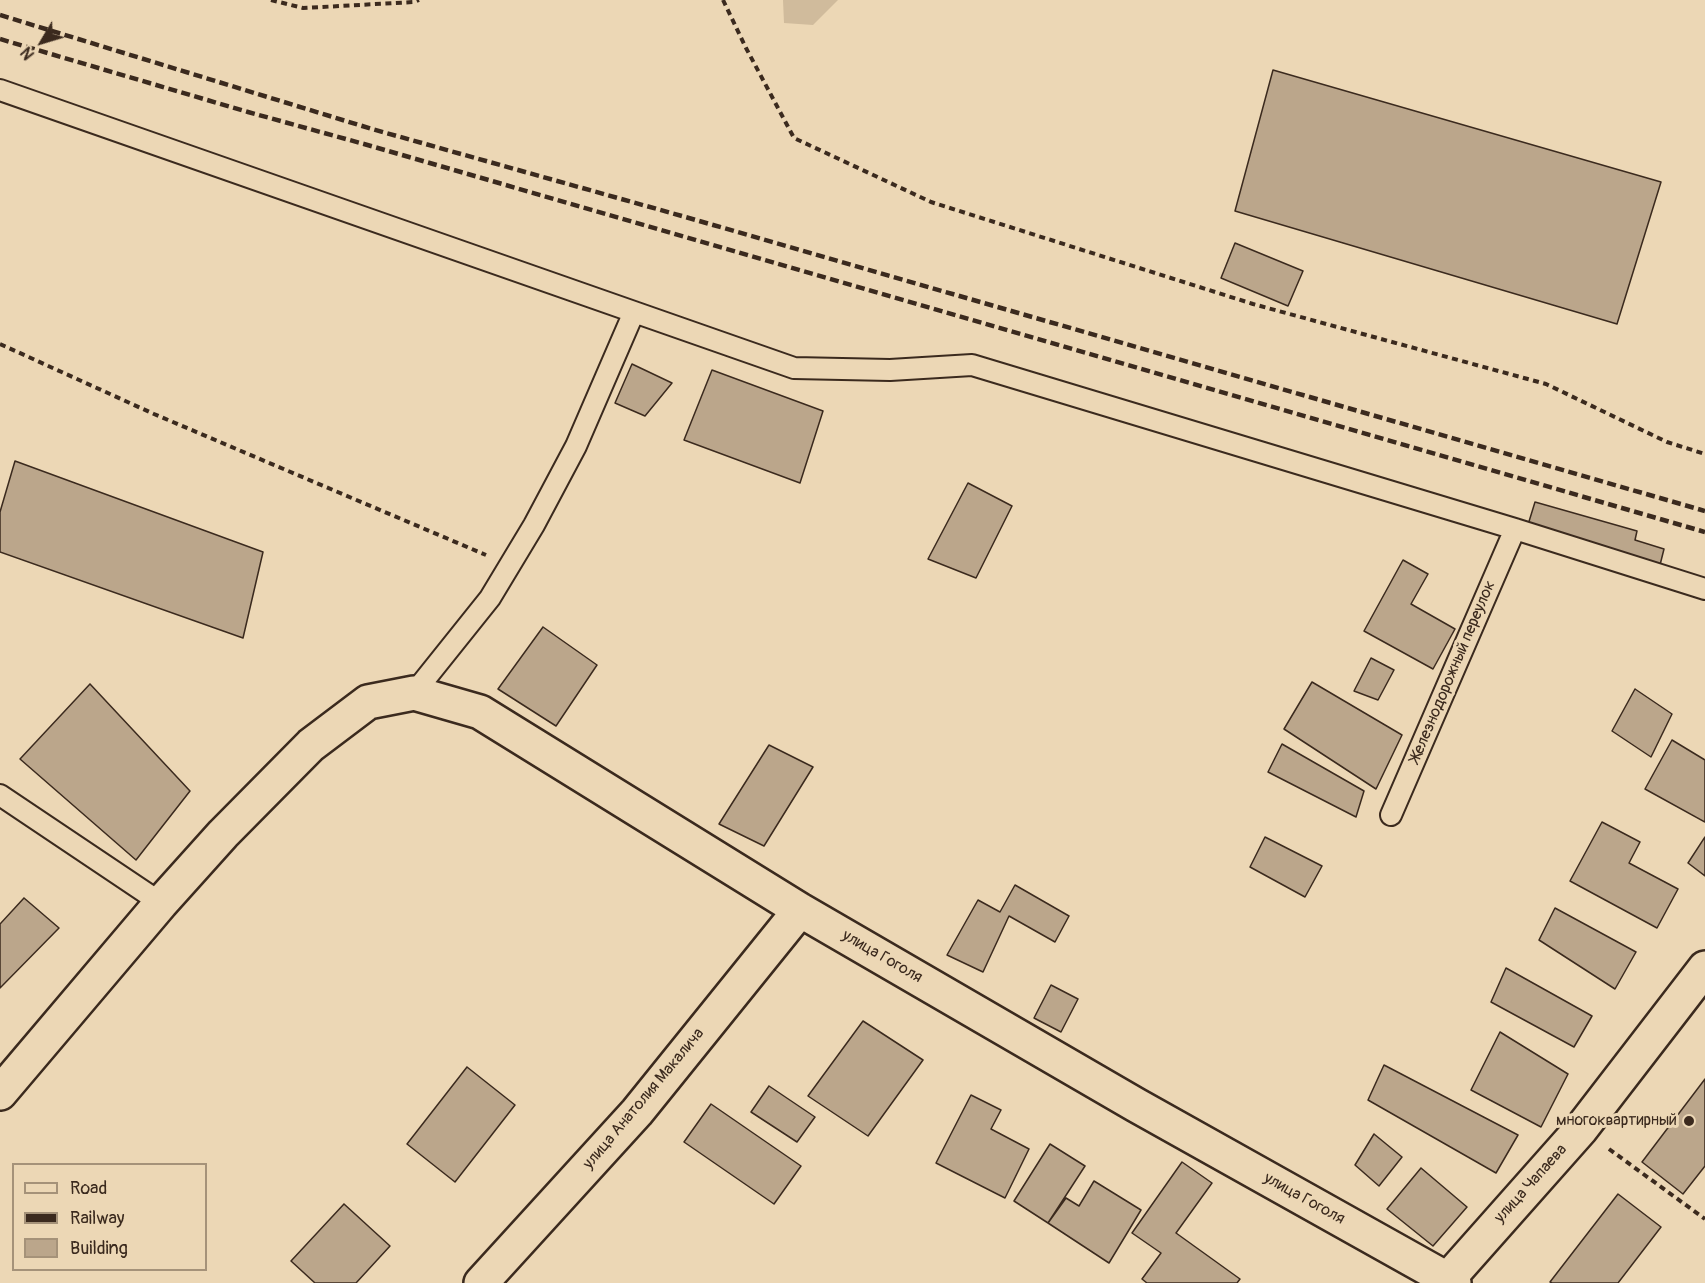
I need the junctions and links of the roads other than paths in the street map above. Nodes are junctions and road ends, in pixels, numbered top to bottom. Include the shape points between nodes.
1 (0, 90) edge
2 (634, 312) junction
3 (1515, 529) junction
4 (1705, 588) edge
5 (414, 693) junction
6 (0, 795) edge
7 (1391, 815) dead end
8 (161, 903) junction
9 (800, 910) junction
10 (1705, 968) edge
11 (0, 1093) edge
12 (1448, 1282) edge
13 (481, 1283) edge

1 - 2 lane
2 - 3 lane via 794,368 890,370 972,365
2 - 5 lane via 576,446 534,525 490,598
3 - 4 lane
3 - 7 lane, Железнодорожный переулок
5 - 8 street, улица Гоголя via 368,702 311,745
5 - 9 street, улица Гоголя via 480,712
6 - 8 lane
8 - 11 street, улица Гоголя
9 - 12 street, улица Гоголя
9 - 13 street, улица Анатолия Макалича via 637,1112
10 - 12 street, улица Чапаева via 1581,1129

